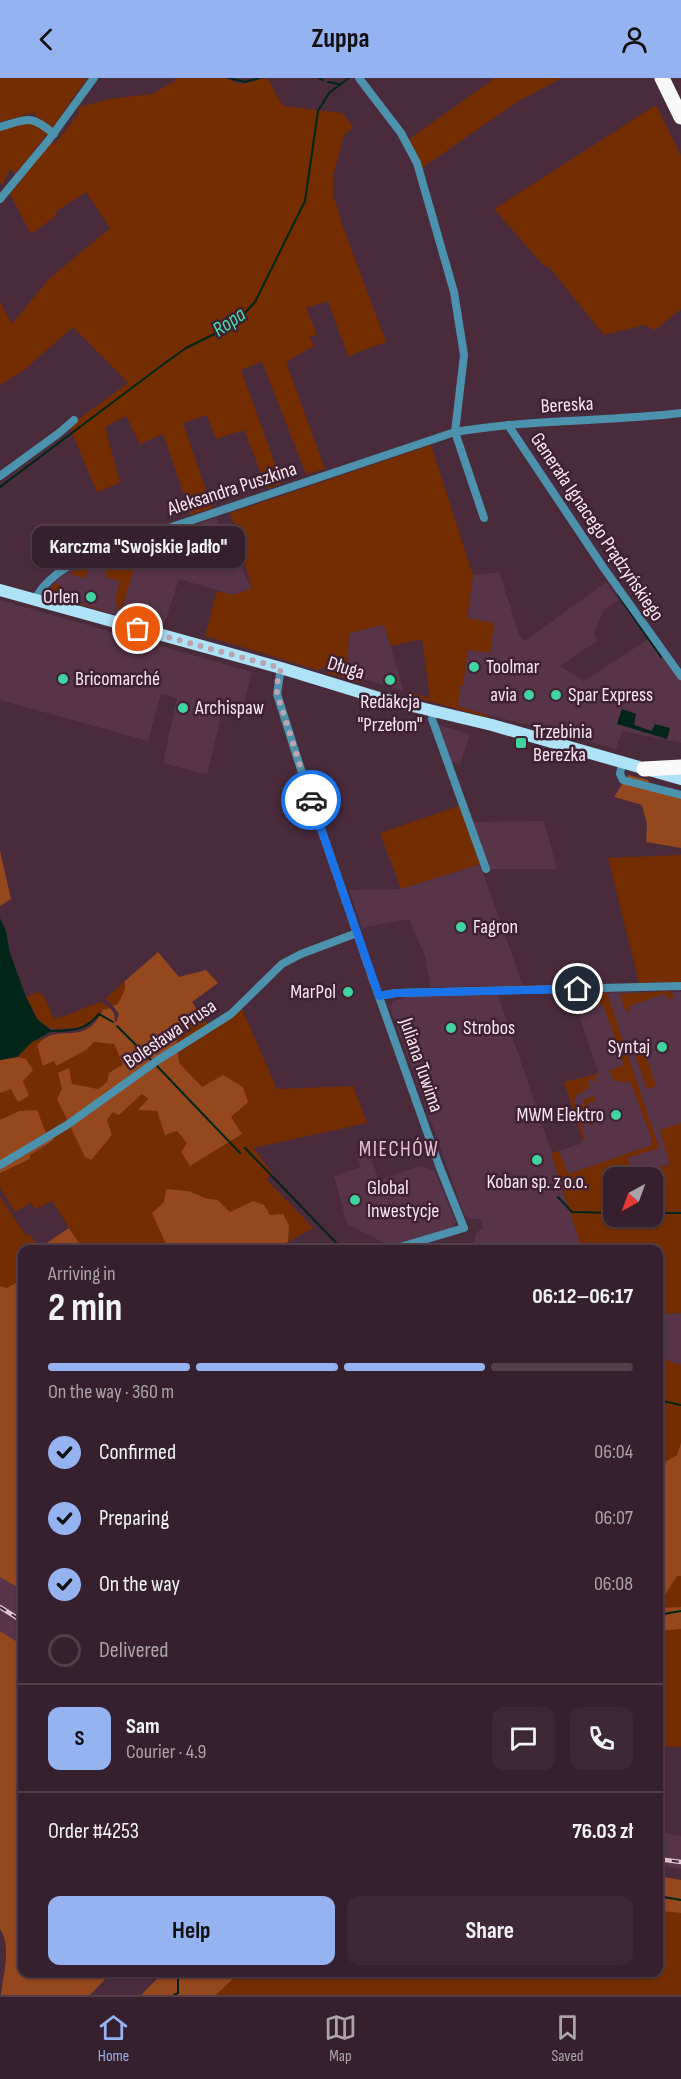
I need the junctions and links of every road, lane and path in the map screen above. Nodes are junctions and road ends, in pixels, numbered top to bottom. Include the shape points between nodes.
1 (94, 78) edge
2 (359, 78) edge
3 (662, 78) edge
4 (681, 117) edge
5 (0, 127) edge
6 (54, 134) junction
7 (0, 199) edge
8 (681, 413) edge
9 (74, 420) dead end
10 (508, 424) junction
11 (455, 432) junction
12 (0, 476) edge
13 (483, 518) dead end
14 (0, 590) edge
15 (35, 601) junction
16 (281, 668) junction
17 (681, 676) edge
18 (434, 711) junction
19 (622, 763) junction
20 (681, 767) edge
21 (644, 769) junction
22 (681, 779) edge
23 (681, 795) edge
24 (486, 869) dead end
25 (357, 933) junction
26 (681, 986) edge
27 (379, 996) junction
28 (0, 1165) edge
29 (407, 1245) edge

1 - 6 street
2 - 11 street via 400,133 417,164 454,292 464,366
3 - 4 highway
5 - 6 street via 34,120
6 - 7 street
8 - 10 street, Bereska
9 - 12 street
10 - 11 street, Bereska
10 - 17 street, Generała Ignacego Prądzyńskiego
11 - 13 street
11 - 15 street, Aleksandra Puszkina via 87,555 61,571
14 - 15 main road, Długa
15 - 16 main road, Długa
16 - 18 main road, Długa
16 - 25 street, Juliana Tuwima via 276,688 279,703
18 - 19 main road, Długa
18 - 24 street via 432,719
19 - 21 main road, Długa
19 - 23 street via 623,780
20 - 21 highway
21 - 22 main road, Długa
25 - 27 street, Juliana Tuwima
25 - 28 street, Bolesława Prusa via 282,964 231,1014 67,1125
26 - 27 street
27 - 29 street, Juliana Tuwima via 464,1228

